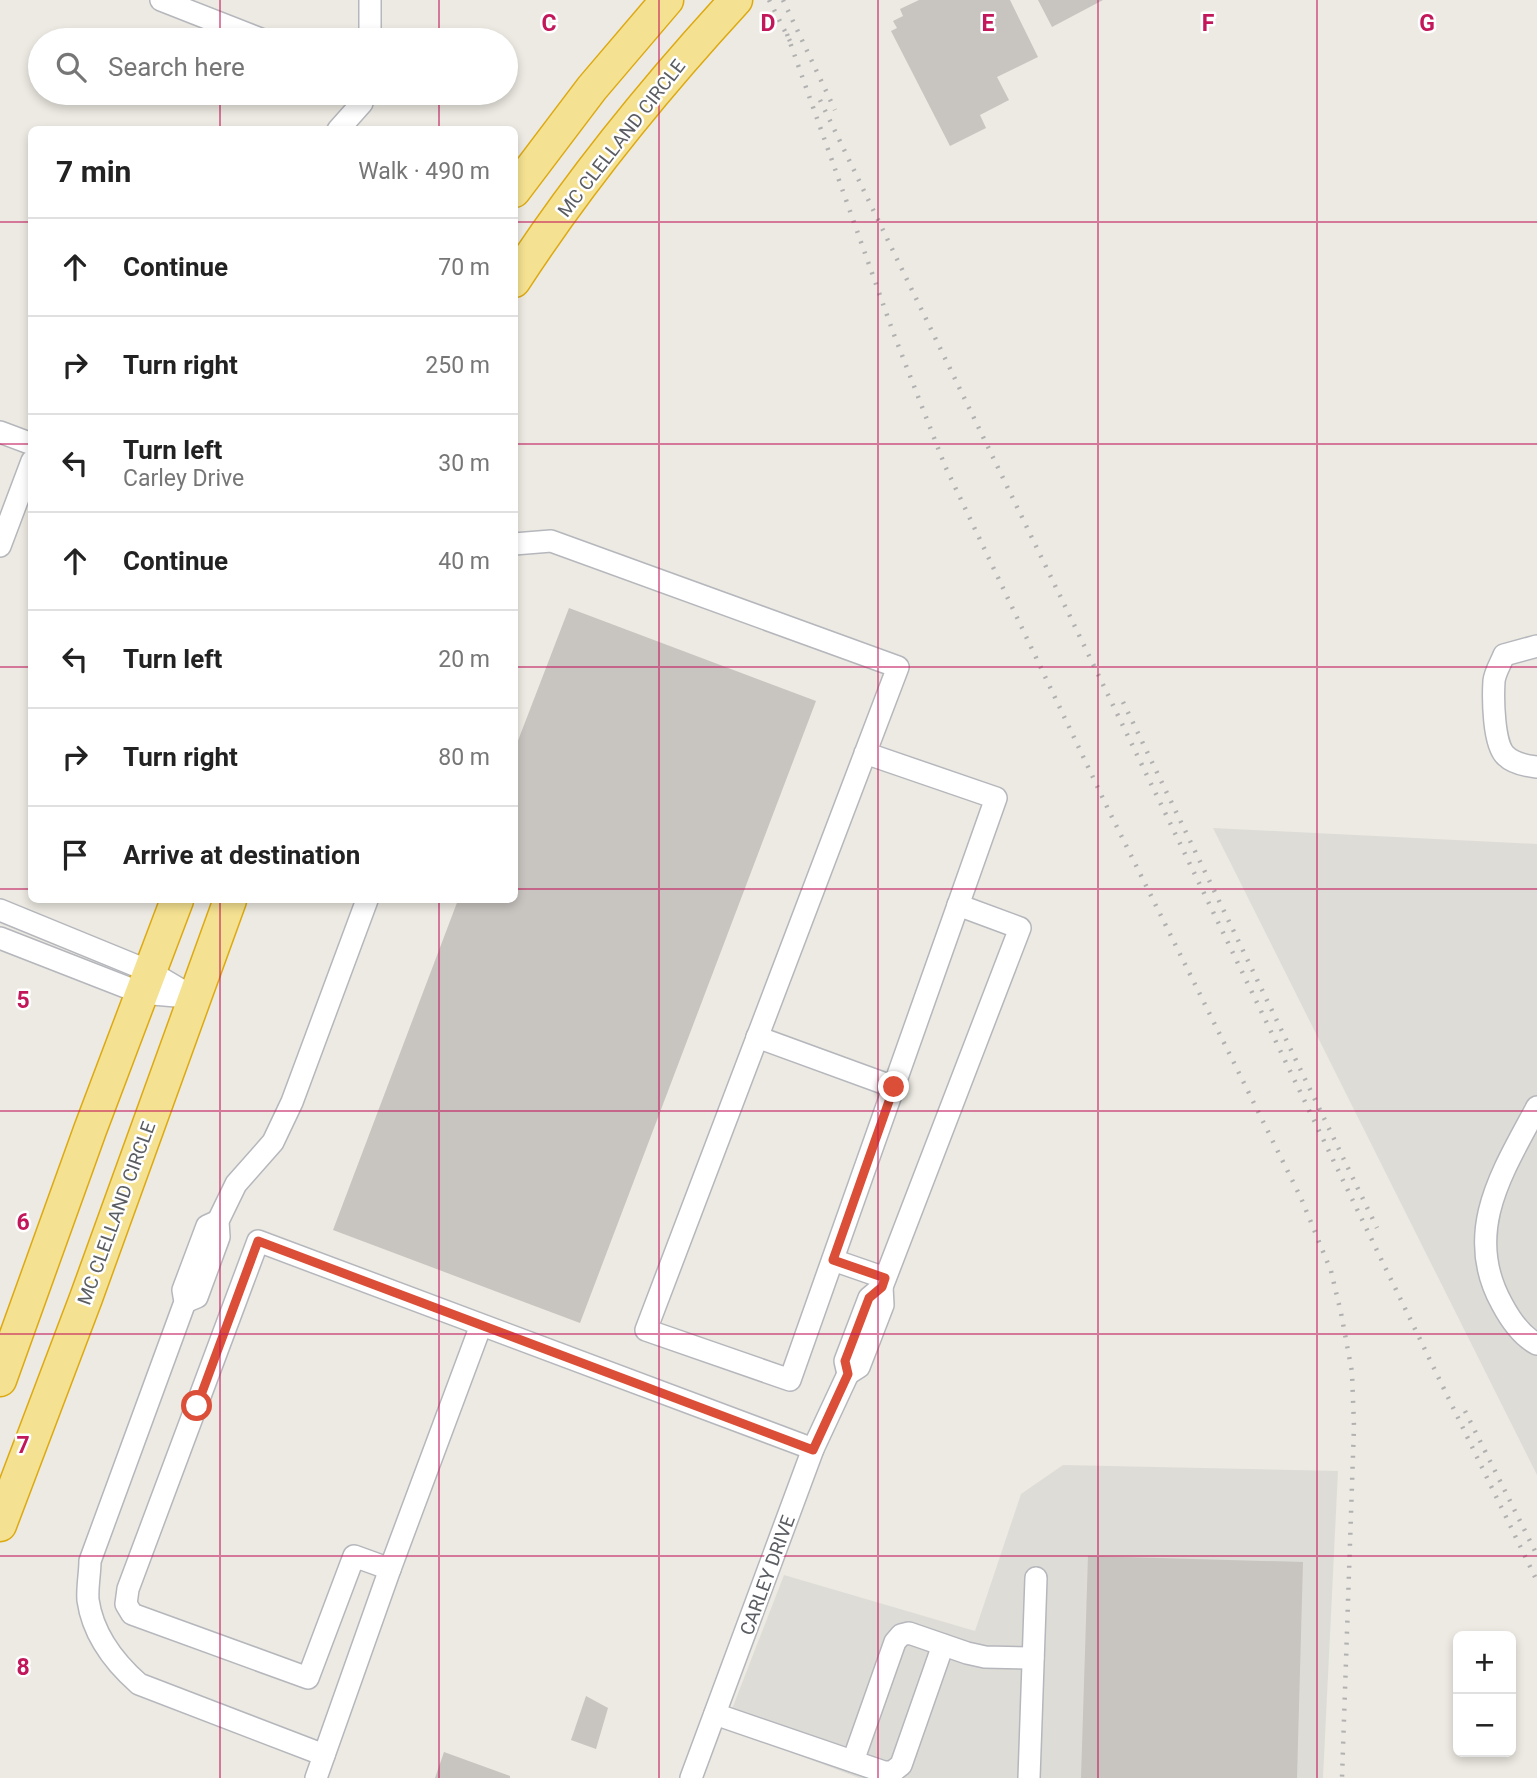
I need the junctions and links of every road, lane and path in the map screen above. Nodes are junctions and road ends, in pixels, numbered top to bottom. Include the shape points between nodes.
1 (161, 0) edge
2 (370, 0) edge
3 (667, 0) edge
4 (736, 0) edge
5 (232, 28) edge
6 (370, 28) edge
7 (358, 105) edge
8 (341, 126) edge
9 (518, 186) edge
10 (518, 275) edge
11 (0, 432) edge
12 (28, 442) edge
13 (28, 472) edge
14 (518, 544) edge
15 (0, 546) edge
16 (1537, 646) edge
17 (865, 753) junction
18 (1537, 767) edge
19 (176, 903) edge
20 (229, 903) edge
21 (366, 903) edge
22 (958, 905) junction
23 (0, 910) edge
24 (0, 938) edge
25 (145, 982) junction
26 (193, 997) junction
27 (757, 1037) junction
28 (894, 1087) junction
29 (1537, 1107) edge
30 (833, 1260) junction
31 (884, 1282) junction
32 (481, 1325) junction
33 (1537, 1344) edge
34 (0, 1380) edge
35 (813, 1450) junction
36 (0, 1525) edge
37 (390, 1569) junction
38 (1036, 1578) dead end
39 (943, 1645) junction
40 (1033, 1658) junction
41 (715, 1714) junction
42 (324, 1755) junction
43 (853, 1761) junction
44 (316, 1778) edge
45 (691, 1778) edge
46 (1029, 1778) edge

1 - 5 street
2 - 6 street
3 - 9 highway
4 - 10 highway, MC CLELLAND CIRCLE via 617,139
7 - 8 street
11 - 12 street
13 - 15 street
14 - 17 street via 551,541 898,667
16 - 18 street via 1504,655 1494,678 1498,741 1505,756
17 - 22 street via 996,798
17 - 27 street
19 - 25 highway
20 - 26 highway, MC CLELLAND CIRCLE
21 - 42 street via 292,1102 273,1142 236,1184 218,1220 219,1237 197,1297 185,1302 90,1561 88,1600 100,1638 118,1666 139,1684
22 - 28 street
22 - 31 street, CARLEY DRIVE via 1020,928
23 - 25 street
24 - 25 street
25 - 26 street
25 - 34 highway
26 - 36 highway, MC CLELLAND CIRCLE
27 - 28 street
27 - 30 street via 646,1329 790,1380
28 - 30 street
29 - 33 street via 1500,1178 1488,1210 1485,1241 1495,1292 1511,1320
30 - 31 street
31 - 35 street, CARLEY DRIVE via 883,1305 859,1367 848,1374
32 - 35 street
32 - 37 street
32 - 37 street via 258,1241 126,1604 132,1614 308,1678 354,1556
35 - 41 street, CARLEY DRIVE
37 - 42 street
38 - 40 street
39 - 40 street via 985,1657
39 - 43 street via 901,1765 884,1772
39 - 43 street via 909,1633 895,1642
40 - 46 street
41 - 43 street
41 - 45 street, CARLEY DRIVE
42 - 44 street

